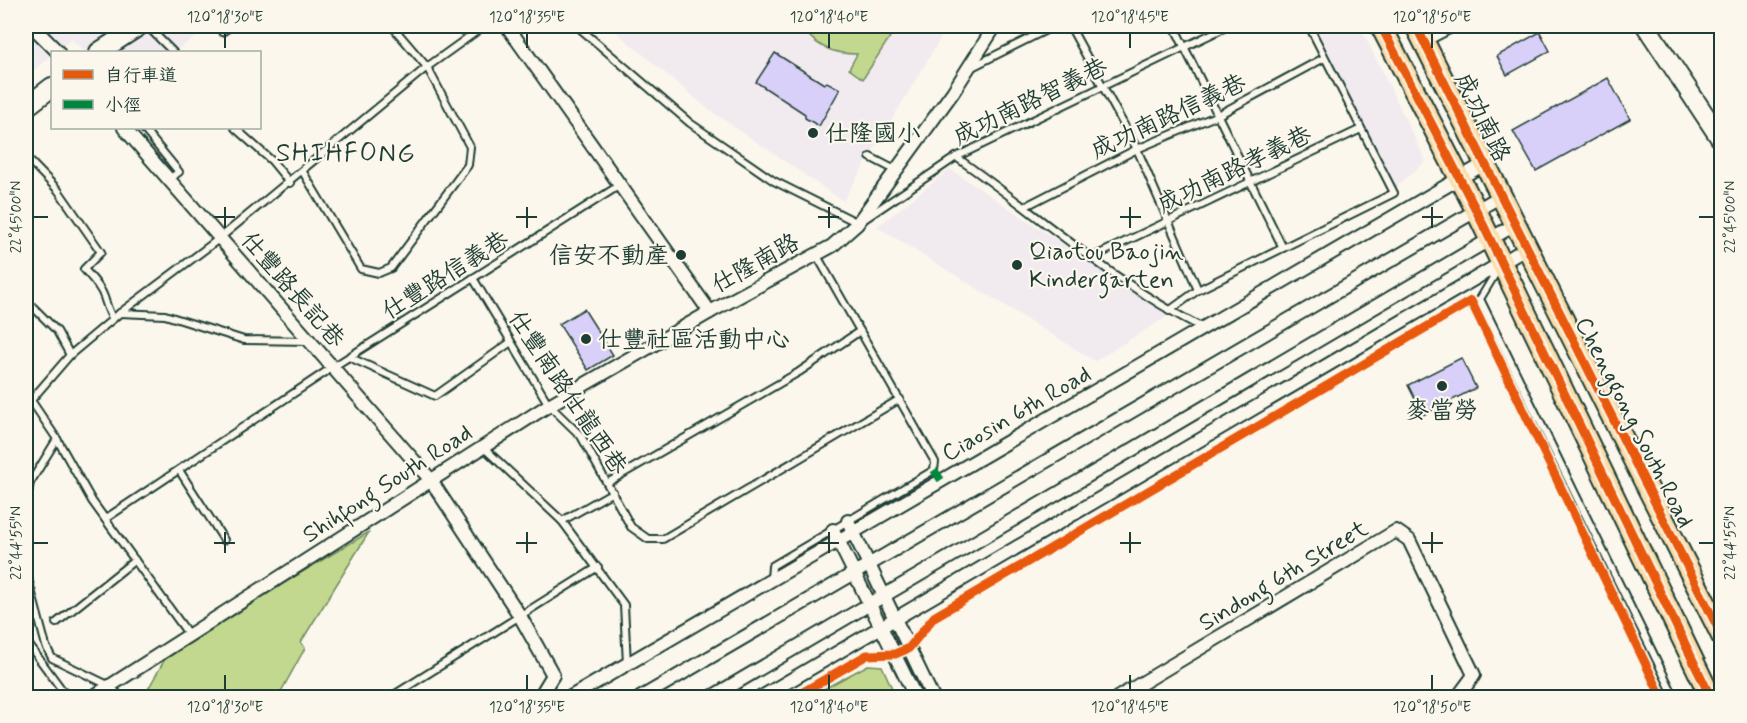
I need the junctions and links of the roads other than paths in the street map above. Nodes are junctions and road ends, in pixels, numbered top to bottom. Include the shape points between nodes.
1 (32, 26) edge
2 (139, 26) edge
3 (147, 26) edge
4 (231, 26) edge
5 (392, 26) edge
6 (484, 26) edge
7 (507, 26) edge
8 (577, 26) edge
9 (995, 26) edge
10 (1054, 26) edge
11 (1070, 26) edge
12 (1174, 26) edge
13 (1228, 26) edge
14 (1309, 26) edge
15 (1381, 26) edge
16 (1451, 26) edge
17 (1646, 26) edge
18 (222, 32) dead end
19 (1420, 33) edge
20 (1183, 47) junction
21 (57, 51) edge
22 (101, 51) edge
23 (172, 51) edge
24 (1324, 58) junction
25 (427, 68) junction
26 (967, 70) junction
27 (1103, 86) junction
28 (51, 88) edge
29 (26, 107) edge
30 (1218, 115) junction
31 (125, 129) edge
32 (144, 129) edge
33 (236, 129) edge
34 (1361, 129) junction
35 (1719, 133) edge
36 (1137, 149) junction
37 (26, 157) edge
38 (870, 157) dead end
39 (956, 157) junction
40 (1484, 164) junction
41 (896, 171) junction
42 (303, 172) junction
43 (1459, 178) junction
44 (169, 179) junction
45 (1251, 180) junction
46 (290, 183) junction
47 (621, 184) junction
48 (1501, 196) junction
49 (1026, 206) junction
50 (1476, 210) junction
51 (1167, 221) junction
52 (857, 224) junction
53 (1516, 224) junction
54 (220, 238) junction
55 (1491, 239) junction
56 (1282, 248) junction
57 (1527, 248) junction
58 (816, 254) junction
59 (1091, 258) junction
60 (1502, 263) junction
61 (473, 278) junction
62 (1198, 290) junction
63 (26, 300) edge
64 (1169, 311) junction
65 (710, 312) junction
66 (120, 314) junction
67 (113, 319) junction
68 (1203, 328) junction
69 (860, 331) junction
70 (310, 341) junction
71 (511, 342) junction
72 (70, 356) junction
73 (349, 357) junction
74 (333, 367) junction
75 (26, 393) edge
76 (900, 399) junction
77 (31, 400) junction
78 (549, 405) junction
79 (26, 406) edge
80 (57, 439) junction
81 (483, 446) junction
82 (179, 470) junction
83 (430, 479) junction
84 (607, 483) junction
85 (613, 492) junction
86 (26, 503) edge
87 (105, 519) junction
88 (562, 521) junction
89 (850, 526) junction
90 (836, 535) junction
91 (224, 540) dead end
92 (135, 560) junction
93 (869, 564) junction
94 (597, 567) junction
95 (26, 571) edge
96 (856, 572) junction
97 (885, 595) junction
98 (872, 603) junction
99 (520, 616) junction
100 (896, 618) junction
101 (56, 623) dead end
102 (882, 626) junction
103 (189, 635) junction
104 (1722, 636) edge
105 (26, 641) edge
106 (627, 664) junction
107 (110, 686) junction
108 (68, 698) edge
109 (91, 698) edge
110 (122, 698) edge
111 (388, 698) edge
112 (539, 698) edge
113 (569, 698) edge
114 (640, 698) edge
115 (710, 698) edge
116 (760, 698) edge
117 (916, 698) edge
118 (933, 698) edge
119 (1117, 698) edge
120 (1457, 698) edge
121 (1675, 698) edge
122 (1711, 698) edge

1 - 21 street
2 - 22 street
3 - 23 lane
4 - 18 lane
5 - 25 lane, 仕豐路信義巷
6 - 25 lane
7 - 47 street
8 - 52 lane via 690,123 774,181
9 - 26 street, 仕隆南路
10 - 26 lane
11 - 27 lane
12 - 20 lane
13 - 20 lane, 成功南路智義巷
14 - 24 lane
15 - 43 main road, 成功南路
16 - 19 street
17 - 35 street
19 - 40 main road, 成功南路
20 - 27 lane, 成功南路智義巷
20 - 30 lane
24 - 30 lane, 成功南路信義巷
24 - 34 lane
25 - 42 lane
25 - 42 lane, 仕豐路信義巷 via 470,147 468,165 391,268 379,273 362,269
26 - 41 street, 仕隆南路
27 - 36 lane
27 - 39 lane, 成功南路智義巷
28 - 29 street
30 - 36 lane, 成功南路信義巷
30 - 45 lane
31 - 44 street, 仕豐路長記巷
32 - 44 lane via 179,172
33 - 46 lane
34 - 45 lane, 成功南路孝義巷
34 - 56 lane via 1394,193
36 - 49 lane, 成功南路信義巷
36 - 51 lane
37 - 67 lane via 58,190 101,252 84,269 98,286
38 - 41 lane
39 - 49 lane
39 - 52 lane, 成功南路智義巷
40 - 43 street, Ciaosin 6th Road
40 - 48 main road, 成功南路
41 - 52 street, 仕隆南路
42 - 46 lane
43 - 50 main road, 成功南路
43 - 68 street, Ciaosin 6th Road
44 - 54 street, 仕豐路長記巷
45 - 51 lane, 成功南路孝義巷
45 - 56 lane
46 - 54 lane
47 - 61 lane, 仕豐路信義巷
47 - 65 street
48 - 50 street
48 - 53 main road, 成功南路
49 - 59 lane
50 - 55 main road, Chenggong South Road
50 - 93 street
51 - 59 lane, 成功南路孝義巷
51 - 62 lane
52 - 58 street, 仕隆南路
53 - 55 street
53 - 57 main road, Chenggong South Road
54 - 66 lane
54 - 70 street, 仕豐路長記巷
55 - 60 main road, Chenggong South Road
55 - 97 street
56 - 62 lane
57 - 60 street
57 - 104 main road, Chenggong South Road
58 - 65 street, 仕隆南路
58 - 69 lane
59 - 64 lane
60 - 100 street
60 - 121 lane via 1480,299
60 - 122 main road, Chenggong South Road
61 - 71 lane, 仕豐南路仕龍西巷
61 - 73 lane, 仕豐路信義巷
62 - 64 lane
63 - 72 lane via 57,331
64 - 68 lane
65 - 78 street, Shihfong South Road
66 - 67 lane
66 - 70 lane via 165,315 244,340
67 - 72 lane
68 - 89 street, Ciaosin 6th Road
69 - 76 lane
69 - 84 lane via 799,372
70 - 74 street, 仕豐路長記巷
71 - 73 lane via 435,396
71 - 78 lane, 仕豐南路仕龍西巷
72 - 77 lane
73 - 74 lane, 仕豐路信義巷
74 - 82 lane, 仕豐路信義巷
74 - 83 street, 仕豐路長記巷
75 - 77 lane
76 - 85 lane, 仕豐南路仕龍西巷 via 663,539 648,539 631,527
76 - 89 lane via 935,462 934,470
77 - 79 lane
77 - 80 lane
78 - 81 street, Shihfong South Road
78 - 84 lane, 仕豐南路仕龍西巷 via 581,436
80 - 86 lane via 30,483
80 - 87 lane
81 - 83 street, Shihfong South Road
81 - 88 lane
82 - 87 lane, 仕豐路信義巷
82 - 91 lane
83 - 99 street, 仕豐路長記巷
83 - 103 street, Shihfong South Road
84 - 85 lane, 仕豐南路仕龍西巷
85 - 88 lane
87 - 92 lane
88 - 94 lane
89 - 90 street, Ciaosin 6th Road
89 - 93 street
90 - 96 street
90 - 106 street, Ciaosin 6th Road via 771,579
92 - 101 lane
92 - 103 lane
93 - 96 street
93 - 97 street
94 - 99 lane
94 - 106 lane via 624,605
95 - 107 lane via 52,658
96 - 98 street
96 - 114 street
97 - 98 street
97 - 100 street
98 - 102 street
98 - 115 street
99 - 111 lane
99 - 112 street, 仕豐路長記巷 via 553,675
100 - 102 street
100 - 118 street
102 - 116 street
102 - 117 street
103 - 107 street, Shihfong South Road
105 - 108 lane
106 - 113 street, Ciaosin 6th Road
107 - 109 street, Shihfong South Road
107 - 110 lane
119 - 120 street, Sindong 6th Street via 1396,531 1409,540 1474,675

